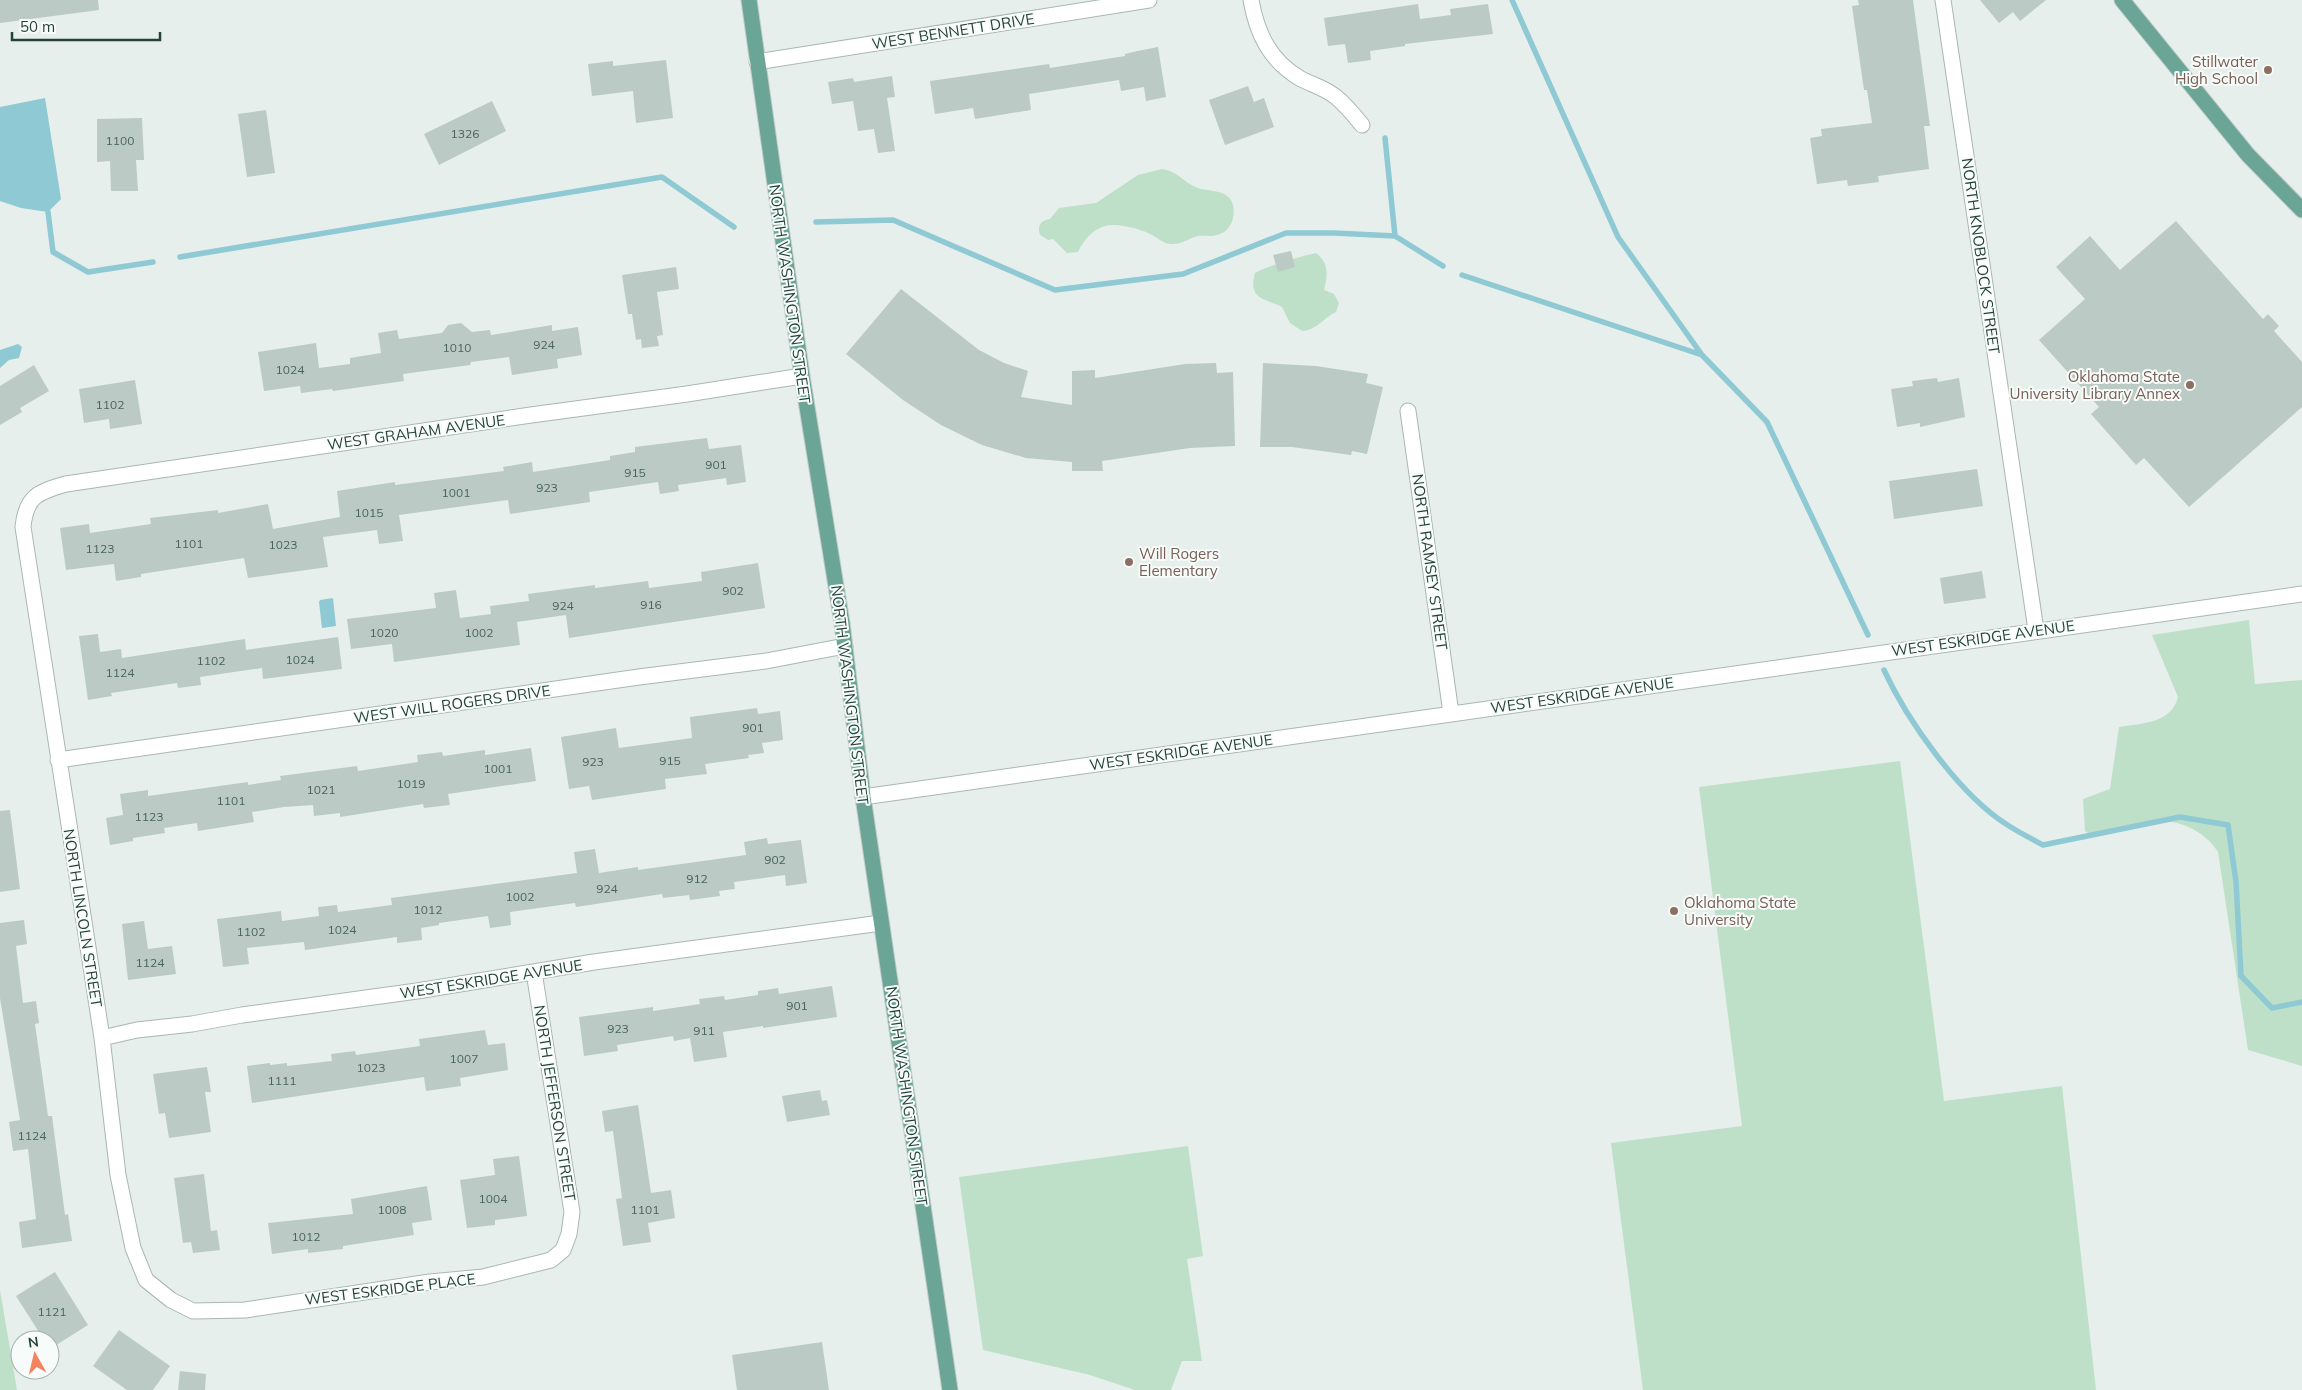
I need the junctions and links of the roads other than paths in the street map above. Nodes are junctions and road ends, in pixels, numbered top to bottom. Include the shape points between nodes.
1 (749, 0) edge
2 (1149, 0) edge
3 (1251, 0) edge
4 (1943, 0) edge
5 (2122, 0) edge
6 (757, 62) junction
7 (1362, 125) dead end
8 (2302, 210) edge
9 (802, 376) junction
10 (1408, 412) dead end
11 (32, 498) joint
12 (2302, 594) edge
13 (2036, 630) junction
14 (845, 646) junction
15 (1452, 713) junction
16 (58, 760) junction
17 (863, 797) junction
18 (881, 922) junction
19 (534, 972) junction
20 (102, 1038) junction
21 (569, 1234) joint
22 (193, 1311) joint
23 (950, 1390) edge

1 - 6 main road, NORTH WASHINGTON STREET
2 - 6 street, WEST BENNETT DRIVE
3 - 7 street via 1263,42 1275,59 1289,72 1334,96
4 - 13 street, NORTH KNOBLOCK STREET
5 - 8 main road via 2248,155
6 - 9 main road, NORTH WASHINGTON STREET
9 - 11 street, WEST GRAHAM AVENUE via 85,481 41,491
9 - 14 main road, NORTH WASHINGTON STREET
10 - 15 street, NORTH RAMSEY STREET
11 - 16 street, NORTH LINCOLN STREET via 24,511 22,527
12 - 13 street, WEST ESKRIDGE AVENUE
13 - 15 street, WEST ESKRIDGE AVENUE
14 - 16 street, WEST WILL ROGERS DRIVE via 766,661
14 - 17 main road, NORTH WASHINGTON STREET
15 - 17 street, WEST ESKRIDGE AVENUE
16 - 20 street, NORTH LINCOLN STREET
17 - 18 main road, NORTH WASHINGTON STREET
18 - 19 street, WEST ESKRIDGE AVENUE
18 - 23 main road, NORTH WASHINGTON STREET
19 - 20 street, WEST ESKRIDGE AVENUE via 136,1030
19 - 21 street, NORTH JEFFERSON STREET via 572,1212
20 - 22 street, NORTH LINCOLN STREET via 118,1175 133,1248 146,1280 171,1300
21 - 22 street, WEST ESKRIDGE PLACE via 563,1250 551,1260 483,1277 245,1310

